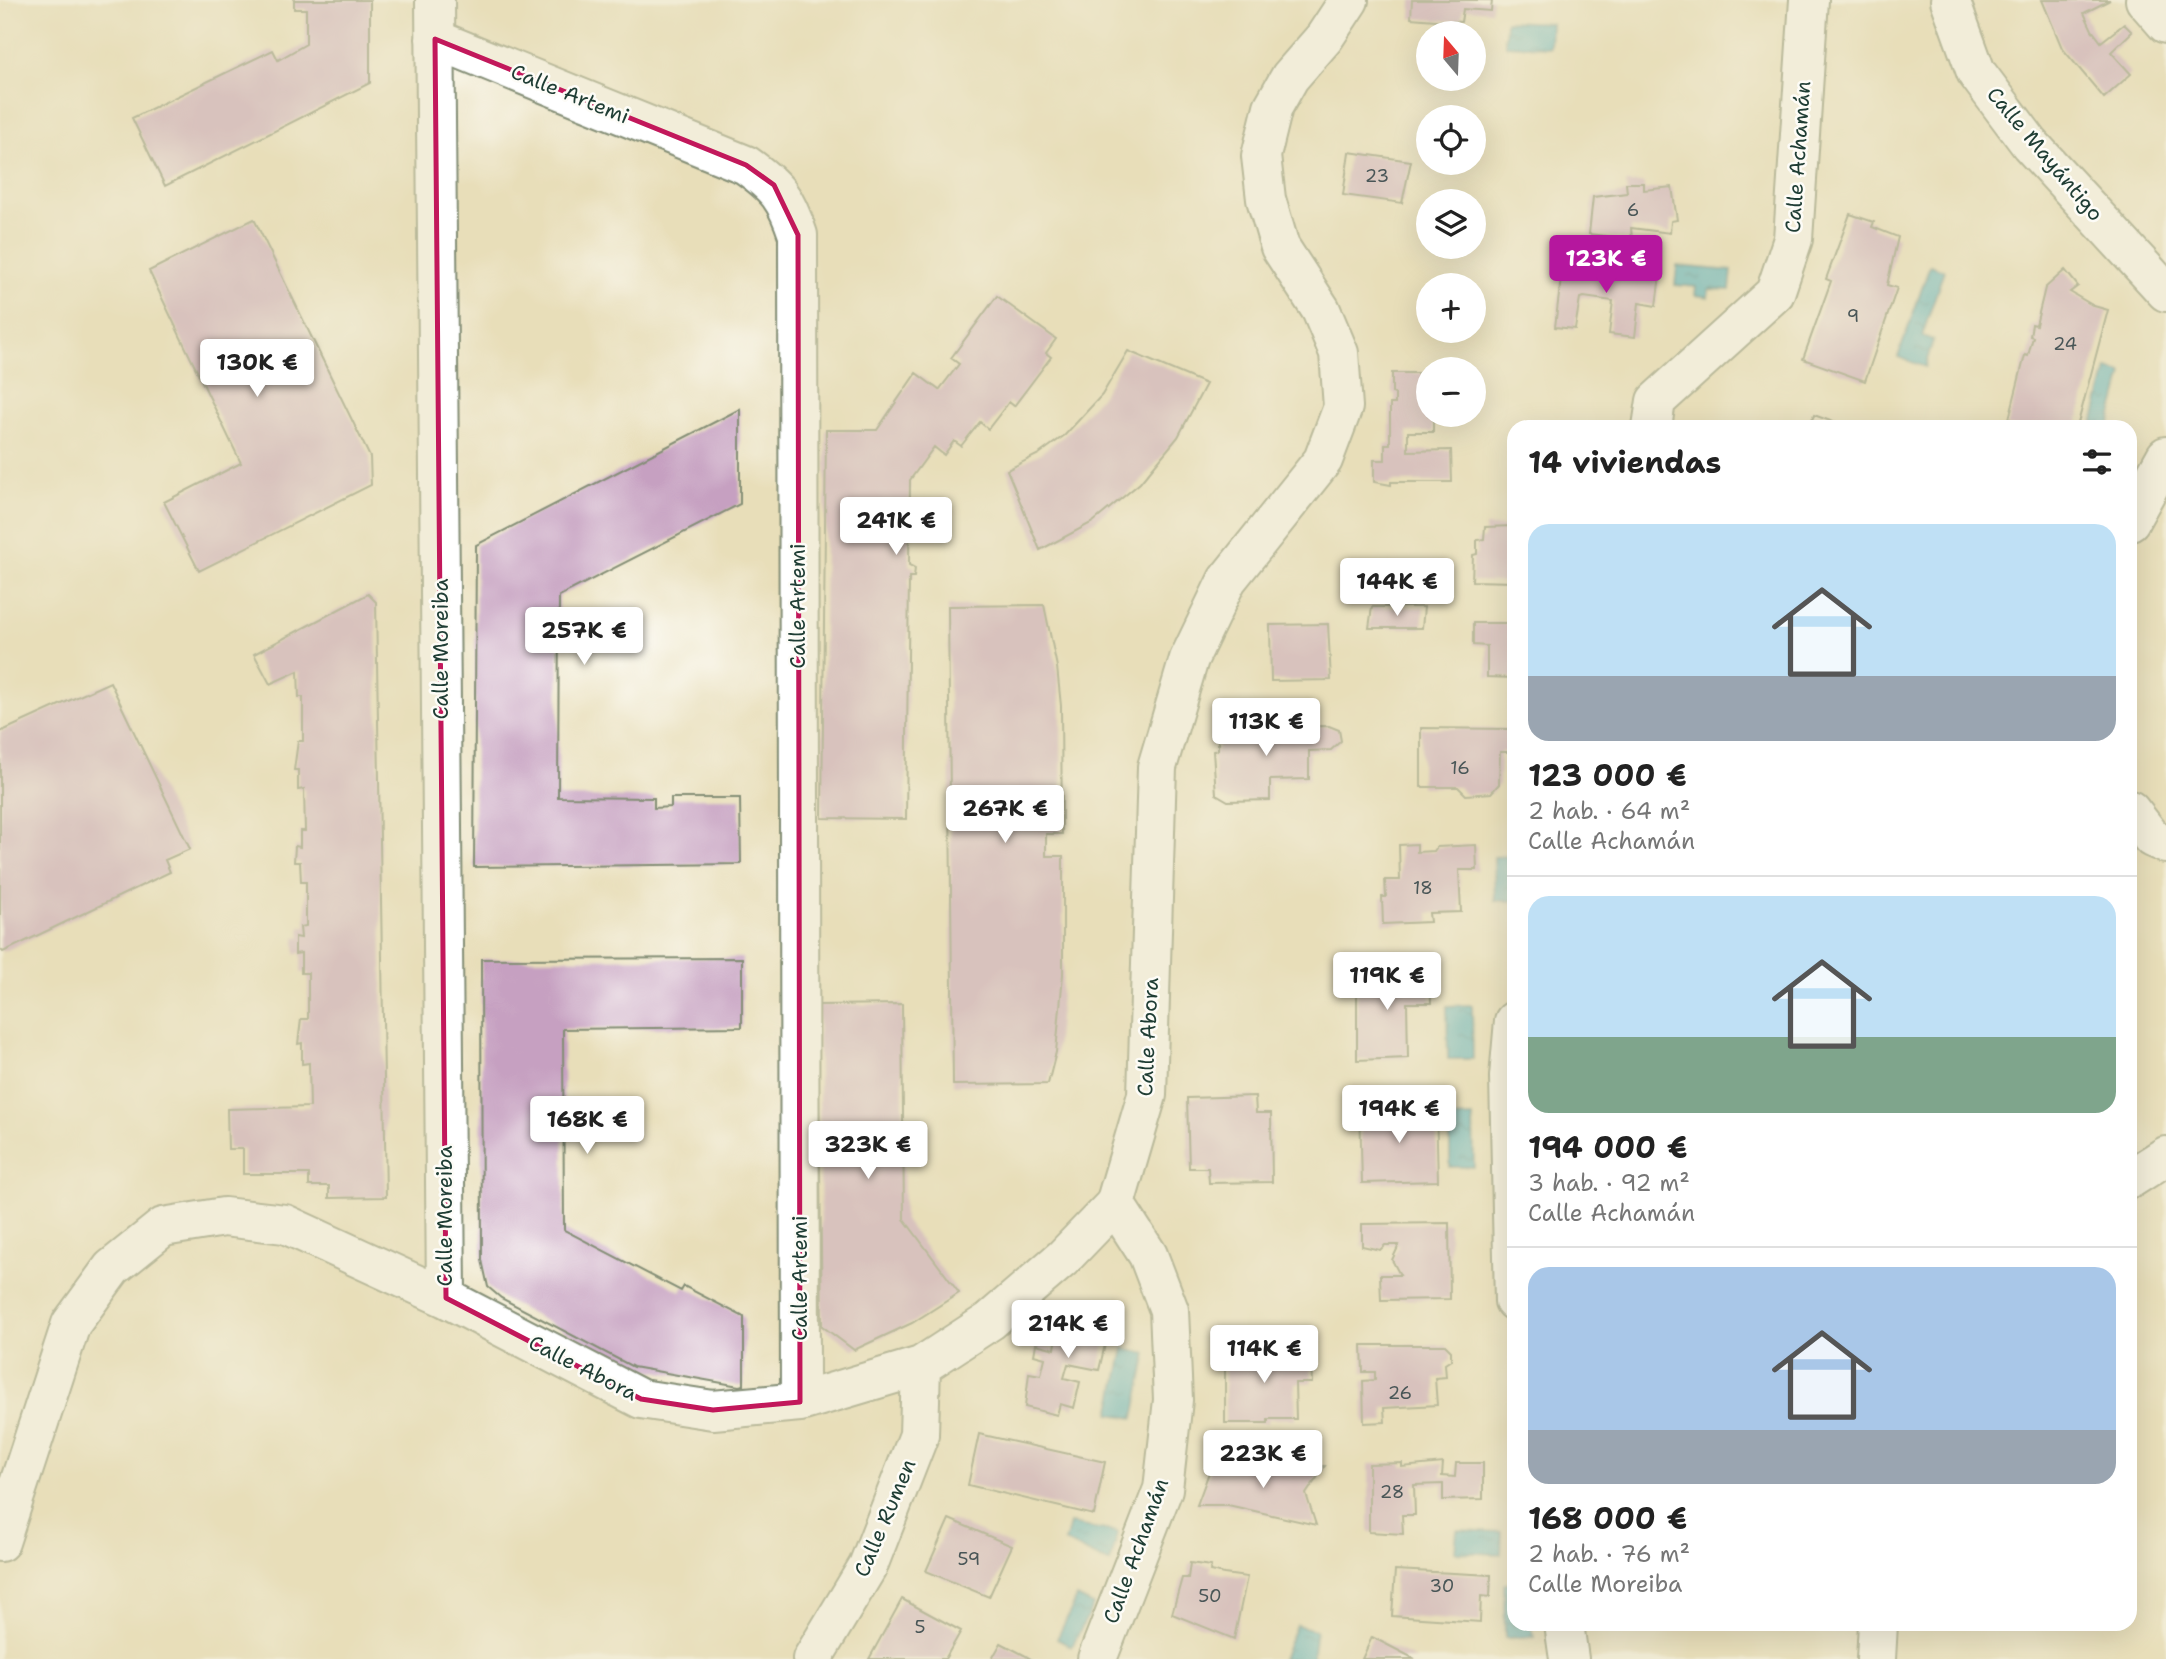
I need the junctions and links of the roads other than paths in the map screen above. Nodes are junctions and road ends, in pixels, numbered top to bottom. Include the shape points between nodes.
1 (435, 0) edge
2 (1349, 0) edge
3 (1809, 0) edge
4 (1950, 0) edge
5 (2145, 0) edge
6 (2166, 24) edge
7 (435, 39) junction
8 (2166, 292) edge
9 (1653, 420) edge
10 (2166, 456) edge
11 (2137, 508) edge
12 (2137, 819) edge
13 (2166, 844) edge
14 (2166, 1156) edge
15 (2137, 1175) edge
16 (1115, 1204) junction
17 (446, 1298) junction
18 (921, 1366) junction
19 (800, 1402) junction
20 (0, 1542) edge
21 (1565, 1631) edge
22 (1878, 1631) edge
23 (812, 1659) edge
24 (1097, 1659) edge
25 (1569, 1659) edge
26 (1876, 1659) edge

1 - 7 street, Calle Moreiba
2 - 16 street, Calle Abora via 1273,107 1261,156 1266,199 1280,247 1321,310 1339,353 1343,407 1323,460 1227,580 1189,659 1157,767 1147,1096
3 - 9 street, Calle Achamán via 1793,239 1775,293 1656,401
4 - 8 street, Calle Mayántigo via 1976,72 2030,144
5 - 6 street
7 - 17 street, Calle Moreiba
7 - 19 street, Calle Artemi via 746,165 774,185 798,234
10 - 11 street
12 - 13 street via 2152,838
14 - 15 street
16 - 18 street, Calle Abora via 990,1321
16 - 24 street, Calle Achamán via 1148,1255 1169,1310 1173,1400 1163,1489
17 - 19 street, Calle Abora via 641,1399 713,1410
17 - 20 street, Calle Abora via 285,1224 224,1217 163,1227 112,1268 71,1324
18 - 19 street, Calle Abora
18 - 23 street, Calle Rumen via 919,1435 868,1566
21 - 25 street
22 - 26 street

